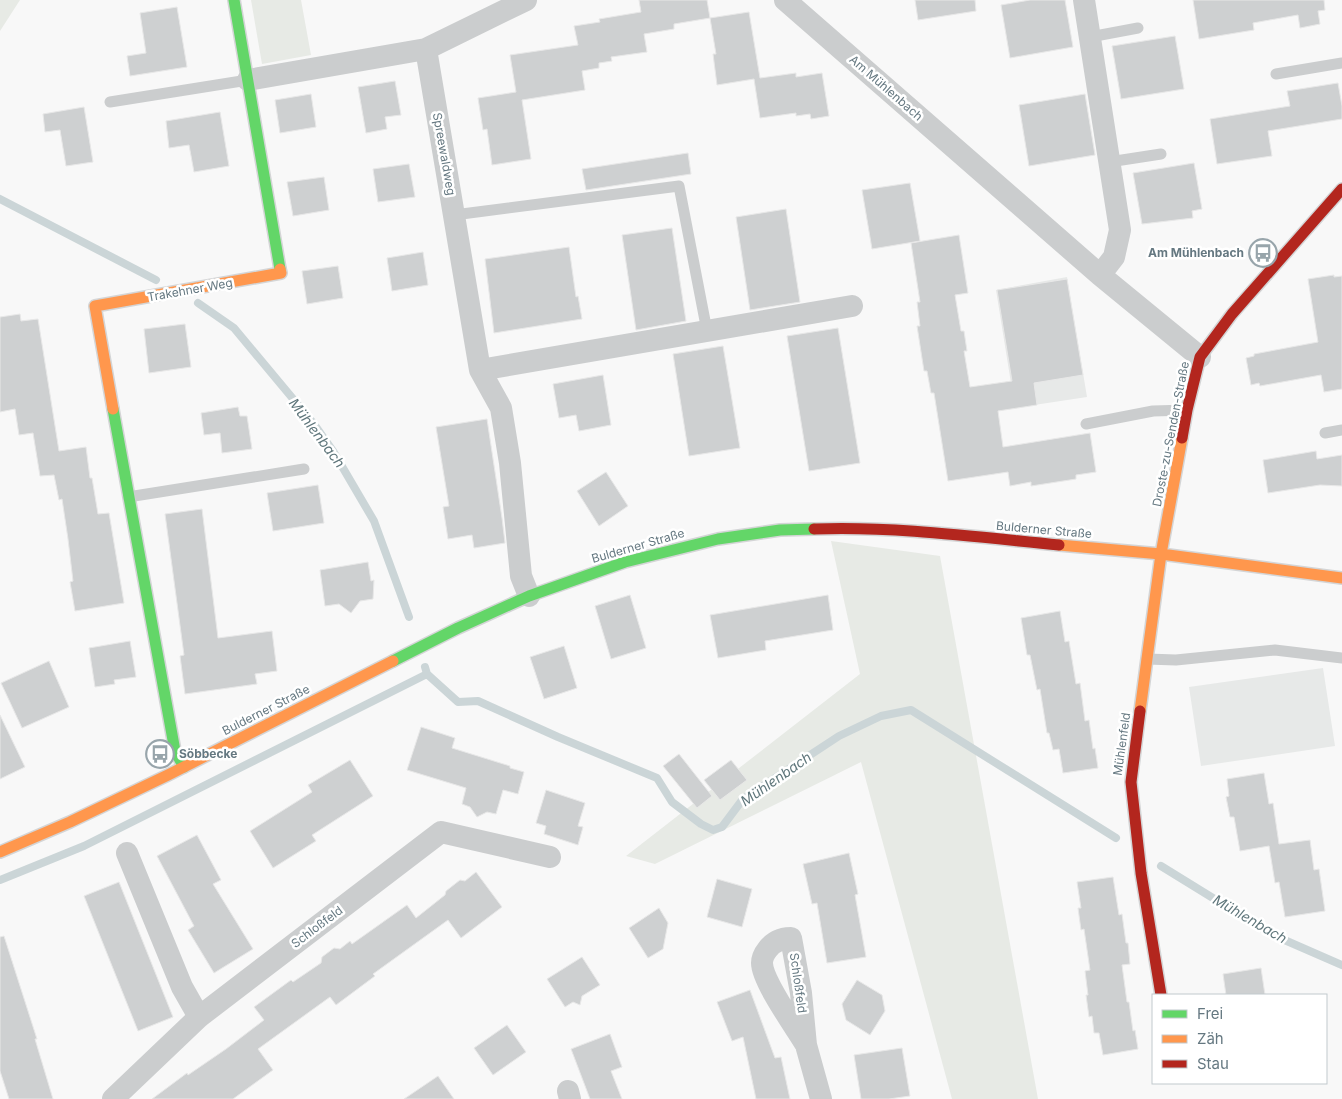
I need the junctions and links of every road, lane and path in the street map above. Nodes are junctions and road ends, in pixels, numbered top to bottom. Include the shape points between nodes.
1 (234, 0) edge
2 (526, 0) edge
3 (785, 0) edge
4 (1084, 0) edge
5 (1138, 28) dead end
6 (1090, 37) junction
7 (426, 49) junction
8 (1342, 63) edge
9 (1276, 74) dead end
10 (248, 80) junction
11 (110, 102) dead end
12 (1161, 154) dead end
13 (1109, 162) junction
14 (1342, 189) edge
15 (454, 215) junction
16 (1100, 275) junction
17 (852, 306) dead end
18 (707, 331) junction
19 (1200, 357) junction
20 (480, 370) junction
21 (1187, 410) junction
22 (1086, 424) dead end
23 (1342, 430) edge
24 (1325, 433) dead end
25 (304, 469) dead end
26 (128, 497) junction
27 (1160, 554) junction
28 (1342, 578) edge
29 (529, 596) junction
30 (1342, 658) edge
31 (1147, 659) junction
32 (184, 767) junction
33 (0, 852) edge
34 (127, 854) dead end
35 (550, 857) dead end
36 (1161, 994) edge
37 (199, 1017) junction
38 (806, 1045) dead end
39 (113, 1099) edge
40 (821, 1099) edge

1 - 10 street, Trakehner Weg
2 - 7 street
3 - 16 street, Am Mühlenbach
4 - 6 street
5 - 6 lane
6 - 13 street
7 - 10 street
7 - 15 street, Spreewaldweg
8 - 9 lane
10 - 11 lane
10 - 26 street, Trakehner Weg via 282,273 95,306
12 - 13 lane
13 - 16 street via 1120,230 1114,257
14 - 19 street, Droste-zu-Senden-Straße via 1232,314
15 - 18 lane via 679,186
15 - 20 street, Spreewaldweg
16 - 19 street, Am Mühlenbach
17 - 18 street
18 - 20 street
19 - 21 street, Droste-zu-Senden-Straße
20 - 29 street, Spreewaldweg via 501,408 521,576
21 - 22 lane via 1154,411
21 - 27 street, Droste-zu-Senden-Straße
23 - 24 lane
25 - 26 lane
26 - 32 street, Trakehner Weg via 175,751
27 - 28 street, Bulderner Straße
27 - 29 street, Bulderner Straße via 900,530 780,530 718,539 652,554
27 - 31 street, Mühlenfeld
29 - 32 street, Bulderner Straße via 458,628
30 - 31 lane via 1275,650 1176,660
31 - 36 street, Mühlenfeld via 1131,782 1141,872
32 - 33 street, Bulderner Straße
34 - 37 street via 182,986
35 - 37 street, Schloßfeld via 441,832
37 - 39 street, Schloßfeld
38 - 40 street

